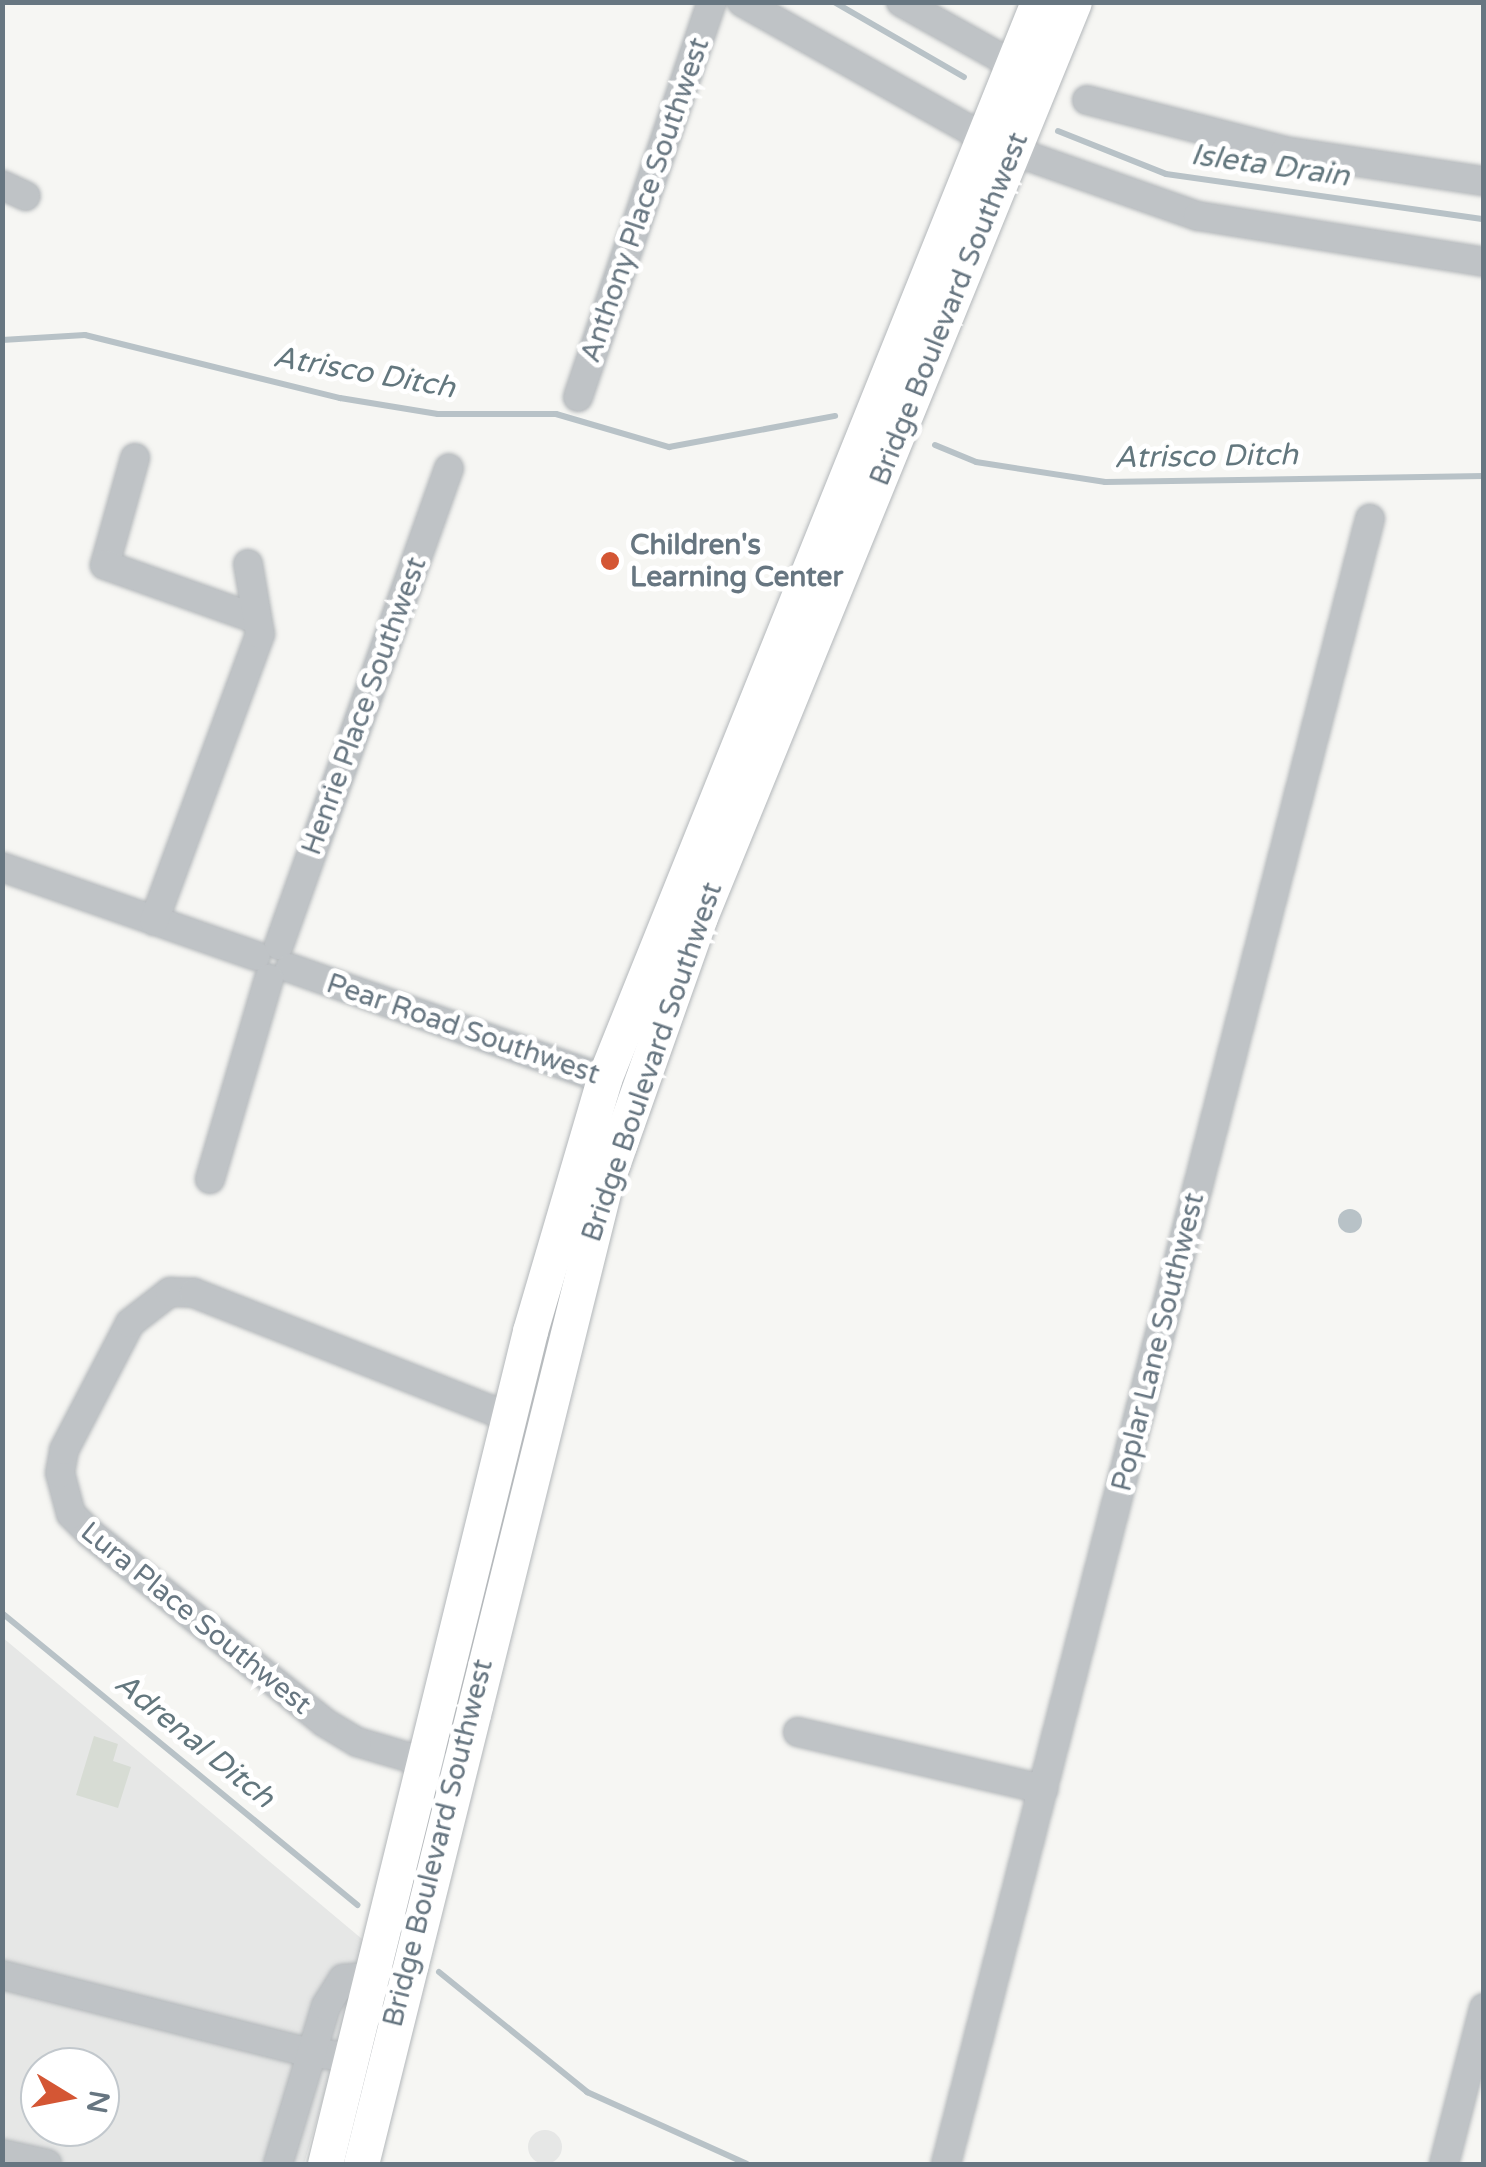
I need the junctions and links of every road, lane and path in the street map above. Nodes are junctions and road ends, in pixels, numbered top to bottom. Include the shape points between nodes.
1 (712, 2) edge
2 (742, 2) edge
3 (901, 2) edge
4 (1038, 2) edge
5 (1074, 2) edge
6 (1012, 64) junction
7 (1087, 100) dead end
8 (998, 144) junction
9 (1484, 181) edge
10 (1484, 262) edge
11 (578, 397) dead end
12 (135, 458) dead end
13 (449, 468) dead end
14 (1370, 519) dead end
15 (248, 564) dead end
16 (258, 619) junction
17 (2, 867) edge
18 (154, 920) junction
19 (273, 962) junction
20 (620, 1085) junction
21 (210, 1179) dead end
22 (509, 1417) junction
23 (798, 1732) dead end
24 (439, 1766) junction
25 (1043, 1789) junction
26 (2, 1975) edge
27 (387, 1980) junction
28 (1484, 2008) edge
29 (311, 2053) junction
30 (351, 2056) junction
31 (2, 2154) edge
32 (47, 2164) edge
33 (278, 2164) edge
34 (325, 2164) edge
35 (361, 2164) edge
36 (946, 2164) edge
37 (1444, 2164) edge

1 - 11 street, Anthony Place Southwest
2 - 8 street
3 - 6 street
4 - 6 main road, Bridge Boulevard Southwest
5 - 8 main road, Bridge Boulevard Southwest
6 - 8 main road, Bridge Boulevard Southwest
7 - 9 street via 1285,151
8 - 10 street via 1198,216
8 - 20 main road, Bridge Boulevard Southwest
12 - 16 street via 105,566
13 - 19 street, Henrie Place Southwest
14 - 25 street, Poplar Lane Southwest
15 - 16 street
16 - 18 street via 260,634
17 - 18 street, Pear Road Southwest
18 - 19 street, Pear Road Southwest
19 - 20 street, Pear Road Southwest
19 - 21 street, Henrie Place Southwest
20 - 22 main road, Bridge Boulevard Southwest
20 - 24 main road, Bridge Boulevard Southwest via 565,1324
22 - 24 main road, Bridge Boulevard Southwest
22 - 24 street, Lura Place Southwest via 194,1293 170,1292 130,1323 64,1450 63,1495 90,1533 338,1732
23 - 25 street
24 - 27 main road, Bridge Boulevard Southwest
25 - 36 street, Poplar Lane Southwest
26 - 29 street
27 - 29 street via 344,1979 326,2006
27 - 30 main road, Bridge Boulevard Southwest
27 - 35 main road, Bridge Boulevard Southwest
28 - 37 street
29 - 30 street
29 - 33 street
30 - 34 main road, Bridge Boulevard Southwest
31 - 32 street

